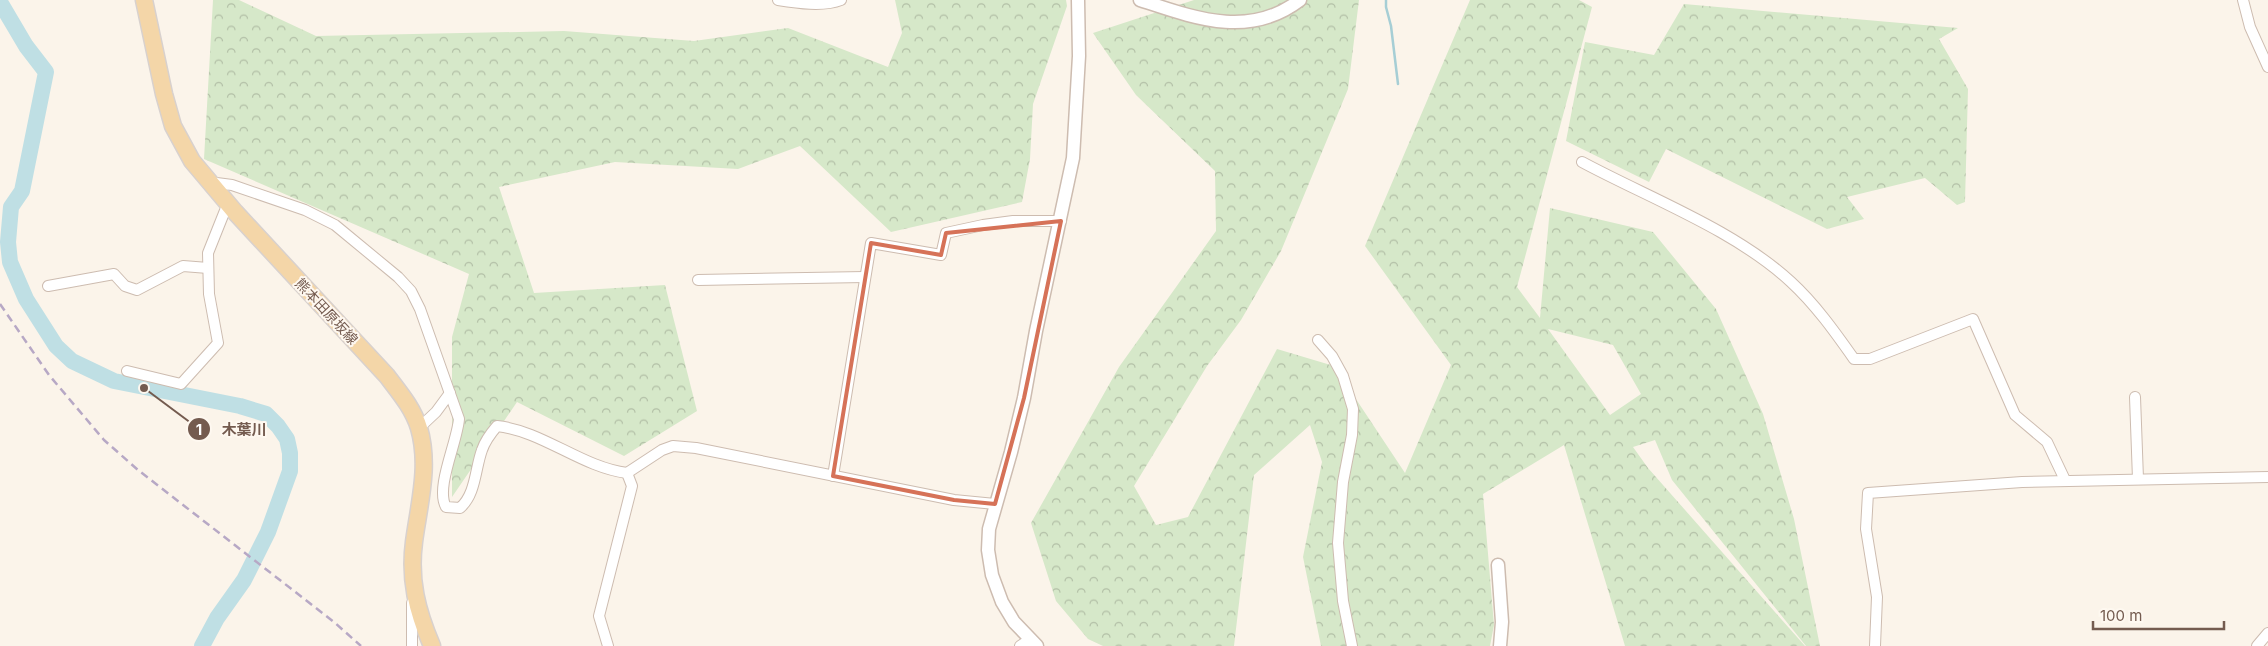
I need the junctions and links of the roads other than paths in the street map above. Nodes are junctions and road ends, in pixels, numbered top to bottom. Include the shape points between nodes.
1 (144, 0) edge
2 (778, 0) edge
3 (841, 0) edge
4 (1078, 0) edge
5 (1140, 0) edge
6 (1300, 0) edge
7 (2243, 0) edge
8 (2268, 67) edge
9 (1582, 162) dead end
10 (208, 182) junction
11 (228, 203) junction
12 (1061, 221) junction
13 (208, 268) junction
14 (866, 277) junction
15 (698, 280) dead end
16 (48, 286) dead end
17 (1318, 340) dead end
18 (127, 371) dead end
19 (450, 393) junction
20 (2135, 397) dead end
21 (418, 428) junction
22 (627, 474) junction
23 (833, 476) junction
24 (2268, 477) edge
25 (2138, 479) junction
26 (2065, 480) junction
27 (995, 504) junction
28 (1498, 565) dead end
29 (413, 580) junction
30 (2268, 632) edge
31 (1028, 644) edge
32 (412, 646) edge
33 (432, 646) edge
34 (608, 646) edge
35 (1352, 646) edge
36 (1500, 646) edge
37 (1875, 646) edge
38 (2257, 646) edge

1 - 10 main road, 熊本田原坂線 via 173,126
2 - 3 street via 829,3
4 - 12 street via 1079,56 1073,158
5 - 6 street via 1212,21 1240,23 1269,18
7 - 8 street via 2250,27
9 - 26 street via 1710,227 1762,259 1791,282 1835,331 1854,358 1870,359 1973,320 2015,414 2047,442
10 - 11 main road, 熊本田原坂線
10 - 19 street via 232,185 305,210 337,226 398,277 411,291 420,309
11 - 13 street via 208,253
11 - 21 main road, 熊本田原坂線 via 387,376 406,400
12 - 14 street via 1013,221 946,232 941,255 870,243
12 - 27 street via 1012,452
13 - 16 street via 183,266 137,290 125,286 114,274
13 - 18 street via 218,343 181,384
14 - 15 street
14 - 23 street
17 - 35 street via 1343,376 1353,409 1338,543 1343,601
19 - 21 street
19 - 22 street via 459,419 458,436 442,486 441,499 446,506 460,508 466,504 482,448 497,426 515,428
20 - 25 street
21 - 29 main road, 熊本田原坂線 via 424,457 424,480 414,544
22 - 23 street via 673,446
22 - 34 street via 632,486 599,616
23 - 27 street via 954,500
24 - 25 street
25 - 26 street
26 - 37 street via 1868,493 1866,529 1877,597
27 - 31 street via 988,550 992,575 1002,602
28 - 36 street via 1502,622
29 - 32 street
29 - 33 main road, 熊本田原坂線 via 420,618
30 - 38 street

